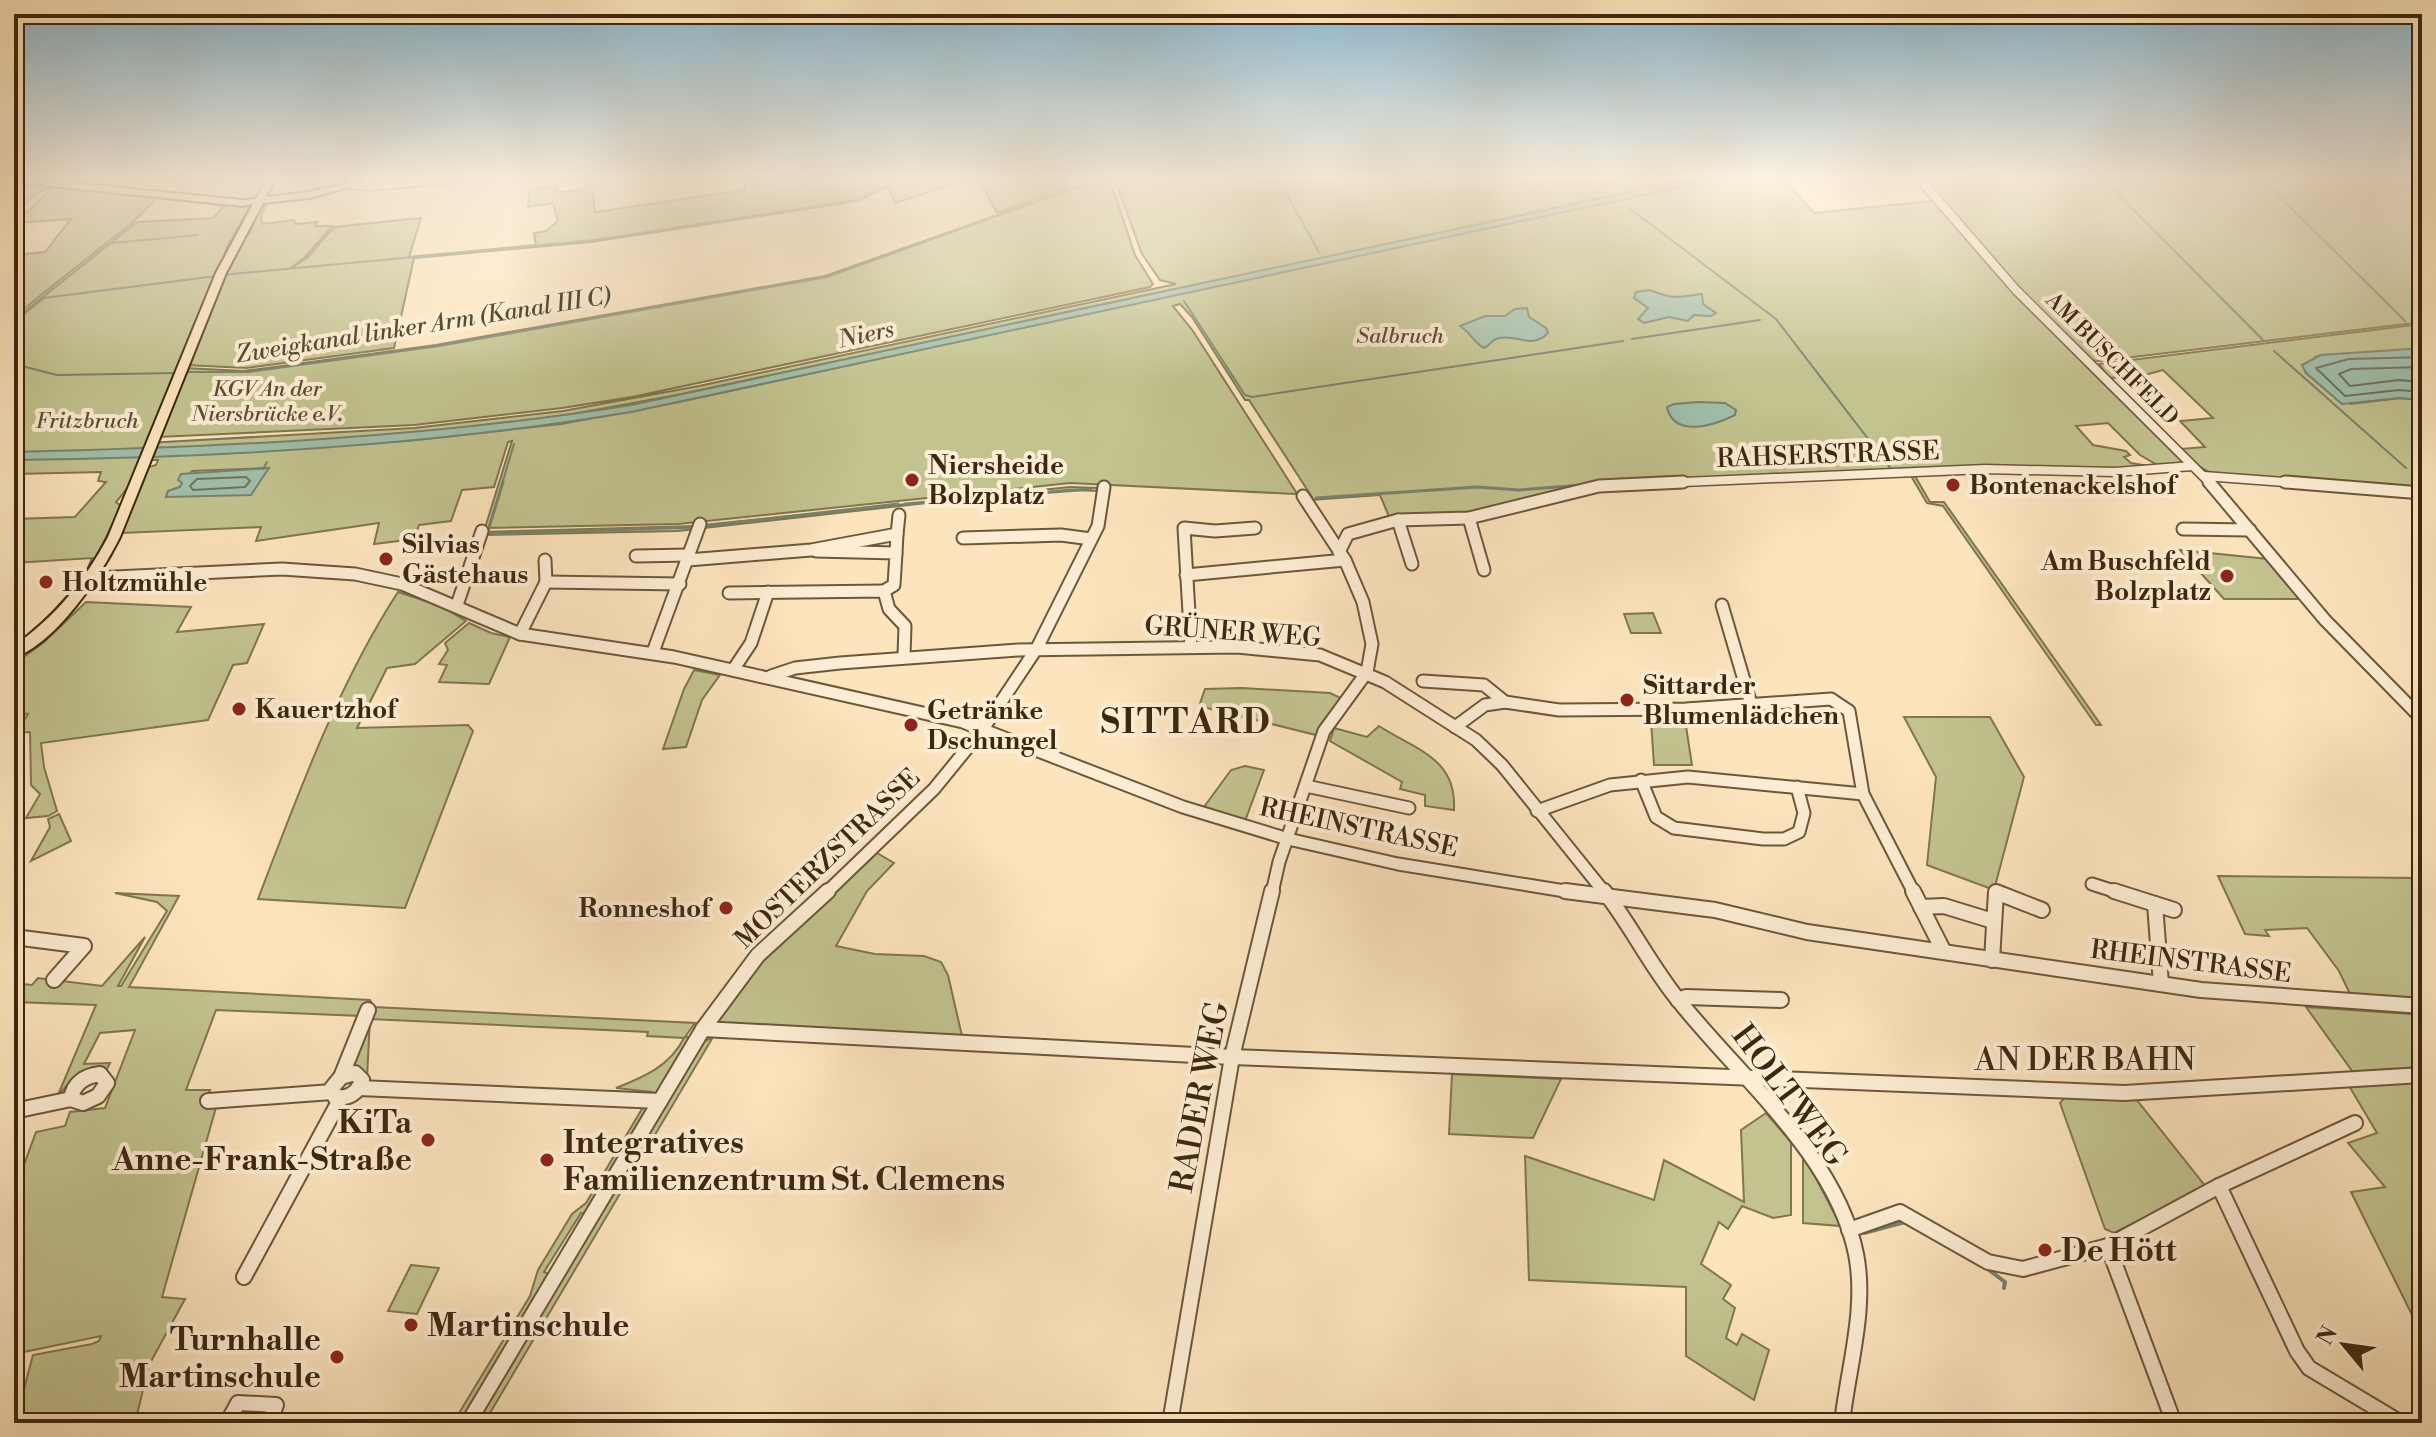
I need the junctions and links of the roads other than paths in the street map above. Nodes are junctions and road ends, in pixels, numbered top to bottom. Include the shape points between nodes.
1 (237, 244) edge
2 (1976, 244) edge
3 (2192, 466) junction
4 (2204, 476) junction
5 (1104, 487) dead end
6 (2422, 493) edge
7 (1303, 496) dead end
8 (899, 515) dead end
9 (1469, 518) junction
10 (1398, 520) junction
11 (700, 524) dead end
12 (1255, 528) dead end
13 (2183, 529) dead end
14 (2250, 530) junction
15 (482, 531) dead end
16 (897, 534) junction
17 (963, 538) dead end
18 (1091, 539) junction
19 (811, 550) junction
20 (896, 553) junction
21 (636, 556) dead end
22 (1342, 556) junction
23 (689, 557) junction
24 (545, 560) dead end
25 (1412, 564) dead end
26 (1484, 570) dead end
27 (1186, 575) junction
28 (94, 578) junction
29 (546, 582) junction
30 (680, 584) junction
31 (884, 591) junction
32 (768, 592) junction
33 (729, 593) dead end
34 (457, 605) junction
35 (1722, 605) dead end
36 (520, 634) junction
37 (1191, 647) junction
38 (1037, 648) junction
39 (653, 652) junction
40 (14, 653) edge
41 (904, 655) junction
42 (733, 670) junction
43 (1367, 672) junction
44 (768, 677) junction
45 (1423, 681) dead end
46 (1505, 702) junction
47 (1751, 704) junction
48 (2422, 719) edge
49 (1455, 727) junction
50 (983, 729) junction
51 (1641, 780) junction
52 (1306, 786) junction
53 (1797, 787) junction
54 (1863, 794) junction
55 (1409, 808) dead end
56 (1537, 811) junction
57 (1288, 839) junction
58 (2092, 884) dead end
59 (1608, 898) junction
60 (2155, 904) junction
61 (1921, 907) junction
62 (2042, 910) dead end
63 (2174, 910) dead end
64 (1993, 921) junction
65 (14, 937) edge
66 (1944, 952) junction
67 (1992, 960) junction
68 (54, 980) dead end
69 (2161, 984) junction
70 (1678, 1000) junction
71 (1781, 1000) dead end
72 (2421, 1008) edge
73 (368, 1010) dead end
74 (703, 1029) junction
75 (1232, 1057) junction
76 (2422, 1075) edge
77 (341, 1077) junction
78 (1748, 1078) junction
79 (359, 1088) junction
80 (336, 1095) junction
81 (71, 1099) dead end
82 (208, 1101) dead end
83 (660, 1101) junction
84 (14, 1111) edge
85 (2355, 1123) dead end
86 (2219, 1186) junction
87 (1849, 1230) junction
88 (2108, 1246) junction
89 (244, 1277) dead end
90 (227, 1423) edge
91 (269, 1423) edge
92 (468, 1423) edge
93 (1170, 1423) edge
94 (1842, 1423) edge
95 (2174, 1423) edge
96 (2401, 1423) edge

1 - 28 main road
2 - 3 street, AM BUSCHFELD
3 - 4 street, AM BUSCHFELD
3 - 9 street, RAHSERSTRASSE via 1599,486
4 - 6 street
4 - 14 street, AM BUSCHFELD
5 - 18 street, MOSTERZSTRASSE
7 - 22 street
8 - 16 street
9 - 10 street, RAHSERSTRASSE
9 - 26 street
10 - 22 street, RAHSERSTRASSE via 1351,532
10 - 25 street
11 - 23 street
12 - 27 street via 1184,528
13 - 14 street
14 - 48 street, AM BUSCHFELD via 2325,620
15 - 34 street
16 - 19 street
16 - 20 street
17 - 18 street
18 - 38 street, MOSTERZSTRASSE
19 - 20 street
19 - 23 street
20 - 31 street via 894,585
21 - 23 street
22 - 27 street
22 - 43 street via 1370,628
23 - 30 street
24 - 29 street
27 - 37 street
28 - 34 street, RHEINSTRASSE via 282,569 333,572 402,584
28 - 40 main road via 45,630
29 - 30 street
29 - 36 street
30 - 39 street
31 - 32 street
31 - 41 street via 889,609 905,626
32 - 33 street
32 - 42 street via 751,643
34 - 36 street, RHEINSTRASSE
35 - 47 street
36 - 39 street, RHEINSTRASSE
37 - 38 street, GRÜNER WEG
37 - 43 street, GRÜNER WEG via 1319,655
38 - 41 street, GRÜNER WEG
38 - 50 street, MOSTERZSTRASSE
39 - 42 street, RHEINSTRASSE
41 - 44 street, GRÜNER WEG via 795,668
42 - 44 street, RHEINSTRASSE
43 - 49 street, GRÜNER WEG
43 - 52 street, RADER WEG via 1324,731
44 - 50 street, RHEINSTRASSE
45 - 46 street via 1484,685
46 - 47 street via 1559,710
46 - 49 street via 1485,705
47 - 54 street via 1831,699 1849,711
49 - 56 street, GRÜNER WEG via 1491,754
50 - 57 street, RHEINSTRASSE via 1161,800
50 - 74 street, MOSTERZSTRASSE via 888,837 758,955
51 - 53 street via 1697,777
51 - 53 street via 1656,817 1674,828 1763,839 1784,839 1799,832 1804,813
51 - 56 street via 1610,785
52 - 55 street
52 - 57 street, RADER WEG
53 - 54 street
54 - 61 street
56 - 59 street, GRÜNER WEG
57 - 59 street, RHEINSTRASSE via 1398,864
57 - 75 street, RADER WEG
58 - 60 street
59 - 66 street, RHEINSTRASSE via 1715,910 1807,932
59 - 70 street, HOLTWEG
60 - 63 street
60 - 69 street
61 - 64 street via 1944,906
61 - 66 street
62 - 64 street via 1996,892
64 - 67 street
65 - 68 street via 84,946
66 - 67 street, RHEINSTRASSE
67 - 69 street, RHEINSTRASSE
69 - 72 street, RHEINSTRASSE
70 - 71 street, HOLTWEG
70 - 78 street, HOLTWEG
73 - 77 street
74 - 75 street, AN DER BAHN
74 - 83 street, MOSTERZSTRASSE
75 - 78 street, AN DER BAHN
75 - 93 street, RADER WEG
76 - 78 street, AN DER BAHN via 2124,1093
77 - 79 street via 359,1074
77 - 80 street via 334,1084
78 - 87 street, HOLTWEG via 1811,1158
79 - 80 street
79 - 83 street
80 - 82 street
80 - 89 street
81 - 84 street
83 - 92 street, MOSTERZSTRASSE
85 - 86 street
86 - 88 street
86 - 96 street via 2309,1368
87 - 88 street via 1900,1212 1988,1262 2023,1269
87 - 94 street, HOLTWEG via 1858,1310
88 - 95 street
90 - 91 street via 238,1403 276,1405

